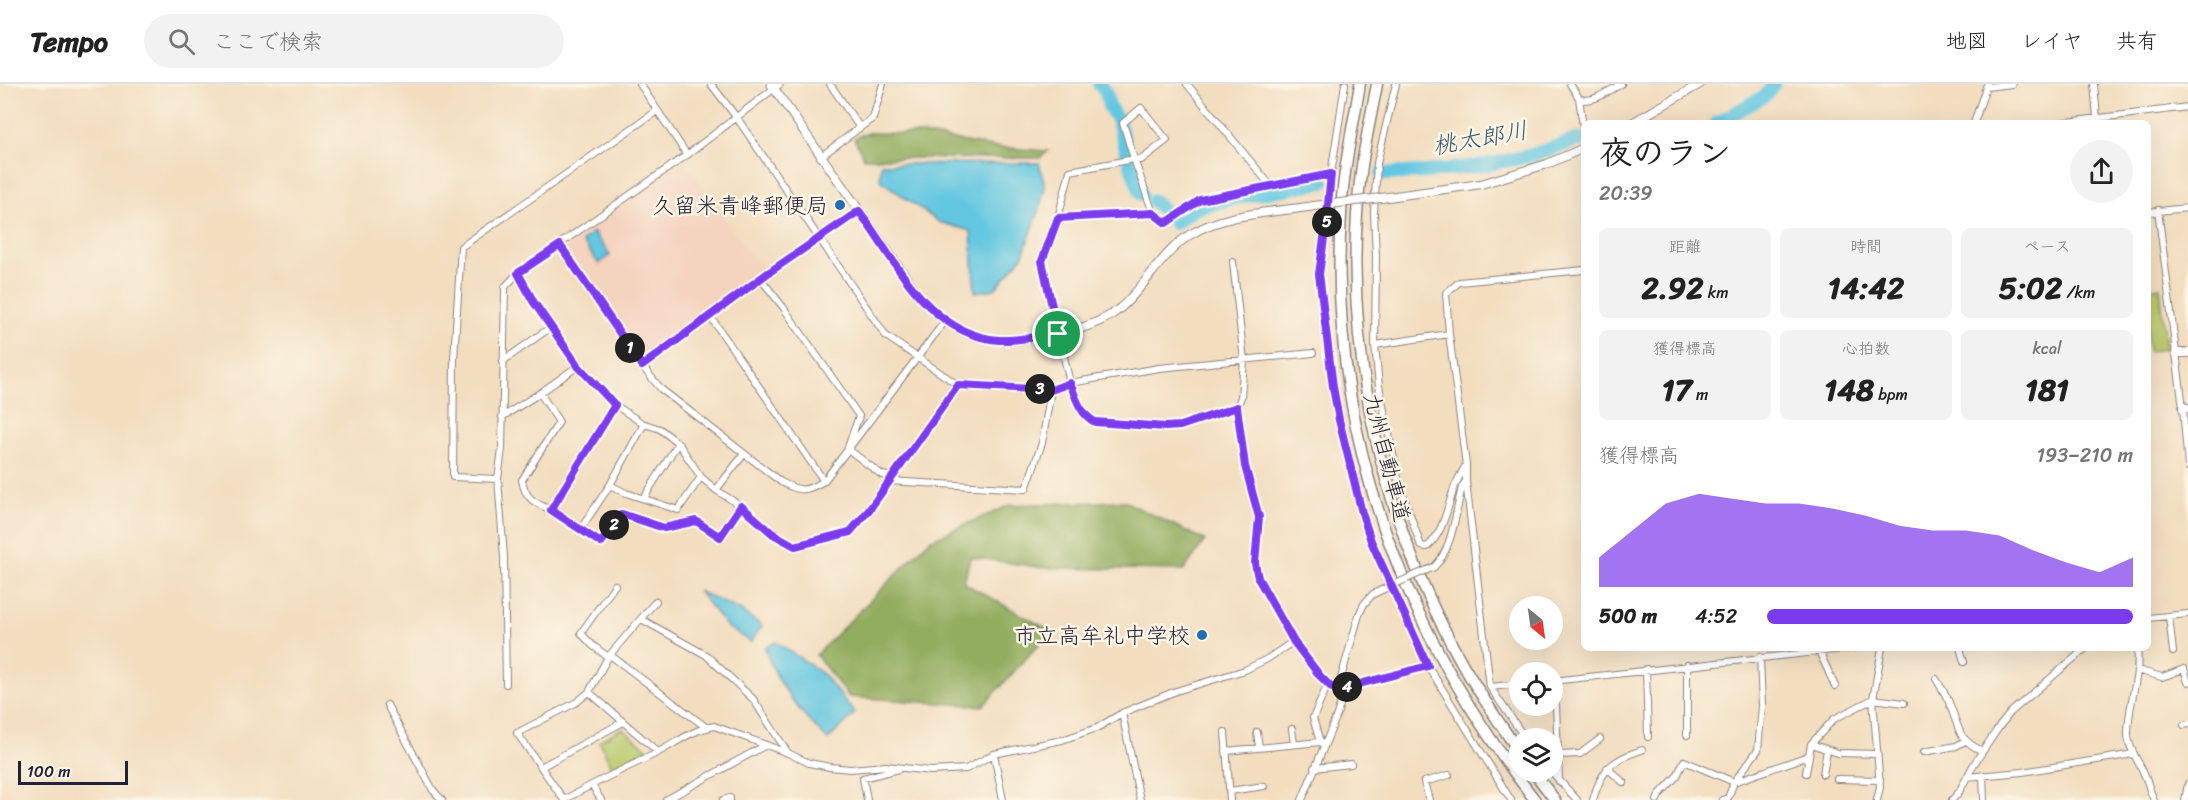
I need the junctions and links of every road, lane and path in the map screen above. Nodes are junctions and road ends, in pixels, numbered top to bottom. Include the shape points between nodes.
1 (640, 84) edge
2 (711, 84) edge
3 (830, 84) edge
4 (883, 84) edge
5 (1187, 84) edge
6 (1345, 84) edge
7 (1360, 84) edge
8 (1377, 84) edge
9 (1396, 84) edge
10 (1570, 84) edge
11 (1621, 84) edge
12 (1700, 84) edge
13 (2012, 84) edge
14 (2094, 84) edge
15 (1986, 85) edge
16 (775, 86) edge
17 (1579, 98) junction
18 (2188, 107) edge
19 (657, 111) junction
20 (736, 118) junction
21 (2097, 118) junction
22 (1582, 120) edge
23 (1637, 120) edge
24 (1975, 120) edge
25 (2082, 120) edge
26 (860, 128) junction
27 (1581, 149) edge
28 (687, 155) junction
29 (820, 157) junction
30 (1134, 159) junction
31 (1331, 174) junction
32 (1270, 185) junction
33 (2188, 208) edge
34 (2158, 210) junction
35 (859, 211) junction
36 (2151, 211) edge
37 (1153, 213) junction
38 (1058, 218) junction
39 (818, 239) junction
40 (560, 245) junction
41 (1233, 262) dead end
42 (1581, 270) edge
43 (518, 273) junction
44 (761, 279) junction
45 (710, 316) junction
46 (945, 321) junction
47 (551, 327) junction
48 (1058, 334) junction
49 (1449, 334) junction
50 (1375, 345) junction
51 (1313, 353) dead end
52 (2188, 353) edge
53 (2176, 354) junction
54 (917, 358) junction
55 (502, 361) junction
56 (1244, 361) junction
57 (578, 366) junction
58 (642, 366) junction
59 (1070, 383) junction
60 (958, 385) junction
61 (1051, 390) junction
62 (540, 393) junction
63 (615, 405) junction
64 (1237, 407) junction
65 (2186, 408) edge
66 (501, 417) junction
67 (644, 424) junction
68 (678, 443) junction
69 (847, 453) junction
70 (744, 454) junction
71 (1466, 465) junction
72 (2188, 467) edge
73 (701, 477) junction
74 (498, 479) junction
75 (891, 479) junction
76 (824, 481) junction
77 (1466, 481) junction
78 (610, 485) junction
79 (716, 490) junction
80 (644, 498) junction
81 (741, 506) junction
82 (551, 510) junction
83 (580, 530) junction
84 (615, 585) dead end
85 (656, 601) dead end
86 (2188, 614) edge
87 (2169, 616) junction
88 (2151, 618) edge
89 (641, 619) junction
90 (1294, 642) junction
91 (1819, 651) joint
92 (1882, 651) edge
93 (1961, 651) edge
94 (2082, 651) edge
95 (2138, 651) edge
96 (2173, 652) dead end
97 (609, 656) junction
98 (1760, 657) junction
99 (1964, 662) dead end
100 (1687, 665) junction
101 (1428, 666) junction
102 (1646, 669) junction
103 (2137, 670) junction
104 (1936, 679) dead end
105 (1563, 680) edge
106 (2188, 682) edge
107 (506, 684) dead end
108 (1328, 684) junction
109 (1509, 685) edge
110 (1835, 686) dead end
111 (1490, 687) junction
112 (1340, 689) junction
113 (590, 692) junction
114 (1874, 699) junction
115 (1904, 702) dead end
116 (387, 705) dead end
117 (1122, 713) junction
118 (623, 722) junction
119 (707, 728) junction
120 (1518, 728) edge
121 (1292, 729) dead end
122 (1225, 732) dead end
123 (1257, 732) dead end
124 (1688, 735) dead end
125 (1509, 737) edge
126 (1648, 737) dead end
127 (1600, 739) dead end
128 (1965, 741) junction
129 (1322, 743) junction
130 (1294, 744) junction
131 (1811, 744) junction
132 (766, 745) junction
133 (1259, 748) junction
134 (1642, 750) dead end
135 (1827, 750) junction
136 (1982, 751) junction
137 (658, 752) junction
138 (1227, 752) junction
139 (1924, 752) dead end
140 (788, 753) junction
141 (994, 754) junction
142 (1878, 754) junction
143 (2134, 754) junction
144 (1563, 756) edge
145 (1808, 756) junction
146 (1351, 764) dead end
147 (541, 767) junction
148 (902, 768) junction
149 (1314, 768) junction
150 (1607, 768) junction
151 (1806, 773) dead end
152 (1823, 774) dead end
153 (1449, 775) dead end
154 (1983, 775) junction
155 (1967, 777) junction
156 (1837, 779) dead end
157 (1880, 780) junction
158 (1541, 782) edge
159 (1560, 782) edge
160 (1734, 782) junction
161 (1624, 783) dead end
162 (2188, 784) edge
163 (592, 785) junction
164 (1264, 786) dead end
165 (1230, 791) junction
166 (442, 800) edge
167 (564, 800) edge
168 (601, 800) edge
169 (666, 800) edge
170 (723, 800) edge
171 (730, 800) edge
172 (867, 800) edge
173 (1003, 800) edge
174 (1140, 800) edge
175 (1230, 800) edge
176 (1302, 800) edge
177 (1429, 800) edge
178 (1510, 800) edge
179 (1535, 800) edge
180 (1555, 800) edge
181 (1577, 800) edge
182 (1593, 800) edge
183 (1657, 800) edge
184 (1722, 800) edge
185 (1877, 800) edge
186 (1952, 800) edge
187 (1984, 800) edge
188 (2154, 800) edge
189 (2185, 800) edge

1 - 19 street
2 - 20 street
3 - 26 street
4 - 26 street via 873,118
5 - 32 street
6 - 31 street
7 - 179 highway, 九州自動車道 via 1346,163 1340,275 1343,340 1362,455 1395,562 1436,651 1471,711
8 - 125 highway, 九州自動車道 via 1362,165 1357,274 1359,336 1378,450 1395,513 1430,600 1450,642
9 - 50 street via 1377,163
10 - 17 street
11 - 17 street via 1590,100
12 - 23 street
13 - 15 street
14 - 21 street
15 - 24 street
16 - 20 street
16 - 29 street
17 - 22 street
18 - 21 street
19 - 28 street
19 - 74 street via 461,247 454,359 453,477
20 - 28 street
20 - 39 street
21 - 25 street
26 - 29 street
27 - 48 street, bridge via 1481,184 1238,216 1210,224 1171,251 1119,309 1093,324
28 - 40 street
29 - 35 street
30 - 30 street via 1123,123 1141,108 1167,140 1141,160
30 - 37 street
30 - 38 street via 1070,171
31 - 32 street
31 - 101 street via 1319,274 1339,420 1371,541
32 - 37 street via 1200,200 1166,223
33 - 34 street
34 - 36 street
34 - 53 street
35 - 39 street
35 - 46 street via 919,296
37 - 38 street
38 - 48 street via 1042,261
39 - 44 street
39 - 54 street via 886,336
40 - 43 street
40 - 58 street
41 - 56 street
42 - 49 street via 1459,282 1446,292
43 - 47 street
43 - 55 street via 505,287
44 - 45 street
44 - 69 street via 859,416
45 - 58 street
45 - 76 street
46 - 48 street via 978,336 999,340
46 - 54 street
47 - 55 street
47 - 57 street
48 - 59 street
49 - 50 street
49 - 71 street
50 - 71 street via 1379,386 1399,483 1421,546 1427,547 1439,532
51 - 56 street
52 - 53 street
53 - 65 street
54 - 60 street
54 - 69 street
55 - 66 street
56 - 59 street via 1159,368
56 - 64 street
57 - 62 street
57 - 63 street
58 - 70 street via 661,389
59 - 61 street
59 - 64 street via 1082,411 1095,422 1180,426
60 - 61 street
60 - 75 street
61 - 75 street via 1042,443 1026,489
62 - 66 street
62 - 82 street via 559,422 522,480 524,492 532,502
63 - 67 street
63 - 82 street
64 - 90 street via 1245,466 1259,517 1255,563 1258,578
65 - 72 street
66 - 74 street
67 - 68 street via 660,429
67 - 78 street
68 - 73 street
68 - 80 street
69 - 75 street
69 - 76 street
70 - 76 street via 795,489 808,490
70 - 79 street
71 - 77 street
73 - 79 street
73 - 80 street via 678,510
74 - 107 street
75 - 81 street via 850,532 795,546 773,534
77 - 111 street
77 - 112 street, bridge via 1442,560 1373,594 1364,604
78 - 80 street
78 - 83 street
79 - 81 street
81 - 83 street via 720,537 696,521 664,528 622,514 601,543
82 - 83 street
84 - 97 street via 581,633
85 - 89 street
86 - 87 street
87 - 88 street
87 - 96 street
89 - 97 street
89 - 140 street via 706,655 753,699
90 - 108 street
90 - 117 street via 1245,670
91 - 98 street
91 - 110 street
92 - 114 street
93 - 99 street
94 - 136 street via 2011,712
95 - 103 street
97 - 113 street
97 - 119 street
98 - 100 street
98 - 160 street via 1762,706 1758,750
100 - 102 street
100 - 124 street
101 - 112 street
101 - 178 street
102 - 105 street
102 - 126 street
103 - 106 street via 2162,677 2184,669
103 - 143 street via 2128,735
104 - 128 street
108 - 112 street
108 - 129 street via 1313,718
109 - 111 street
111 - 120 street
112 - 129 street via 1337,716
113 - 118 street
113 - 147 street via 516,733
114 - 115 street
114 - 131 street via 1834,719
114 - 142 street
116 - 166 street
117 - 141 street via 1096,728 1062,740
117 - 174 street
118 - 137 street
118 - 147 street
119 - 132 street via 714,726
119 - 137 street
121 - 130 street
122 - 138 street
123 - 133 street
127 - 144 street via 1580,754
128 - 136 street
128 - 139 street
129 - 130 street
129 - 149 street
130 - 133 street
131 - 135 street
131 - 145 street
132 - 140 street
132 - 169 street
133 - 138 street
134 - 150 street
135 - 142 street
135 - 152 street
136 - 155 street
137 - 163 street
138 - 165 street
140 - 148 street via 830,767
141 - 148 street via 966,769
141 - 173 street
142 - 157 street
143 - 154 street
143 - 188 street
145 - 151 street
145 - 160 street
146 - 149 street
147 - 167 street
148 - 172 street via 863,778
149 - 176 street
150 - 161 street
150 - 182 street via 1598,781
153 - 177 street via 1424,782
154 - 155 street
154 - 187 street
155 - 186 street
156 - 157 street
157 - 185 street
158 - 180 highway
159 - 181 street
160 - 183 street via 1684,761
160 - 184 street via 1728,798
162 - 189 street
163 - 167 street
163 - 168 street
164 - 165 street
165 - 175 street
170 - 171 street

